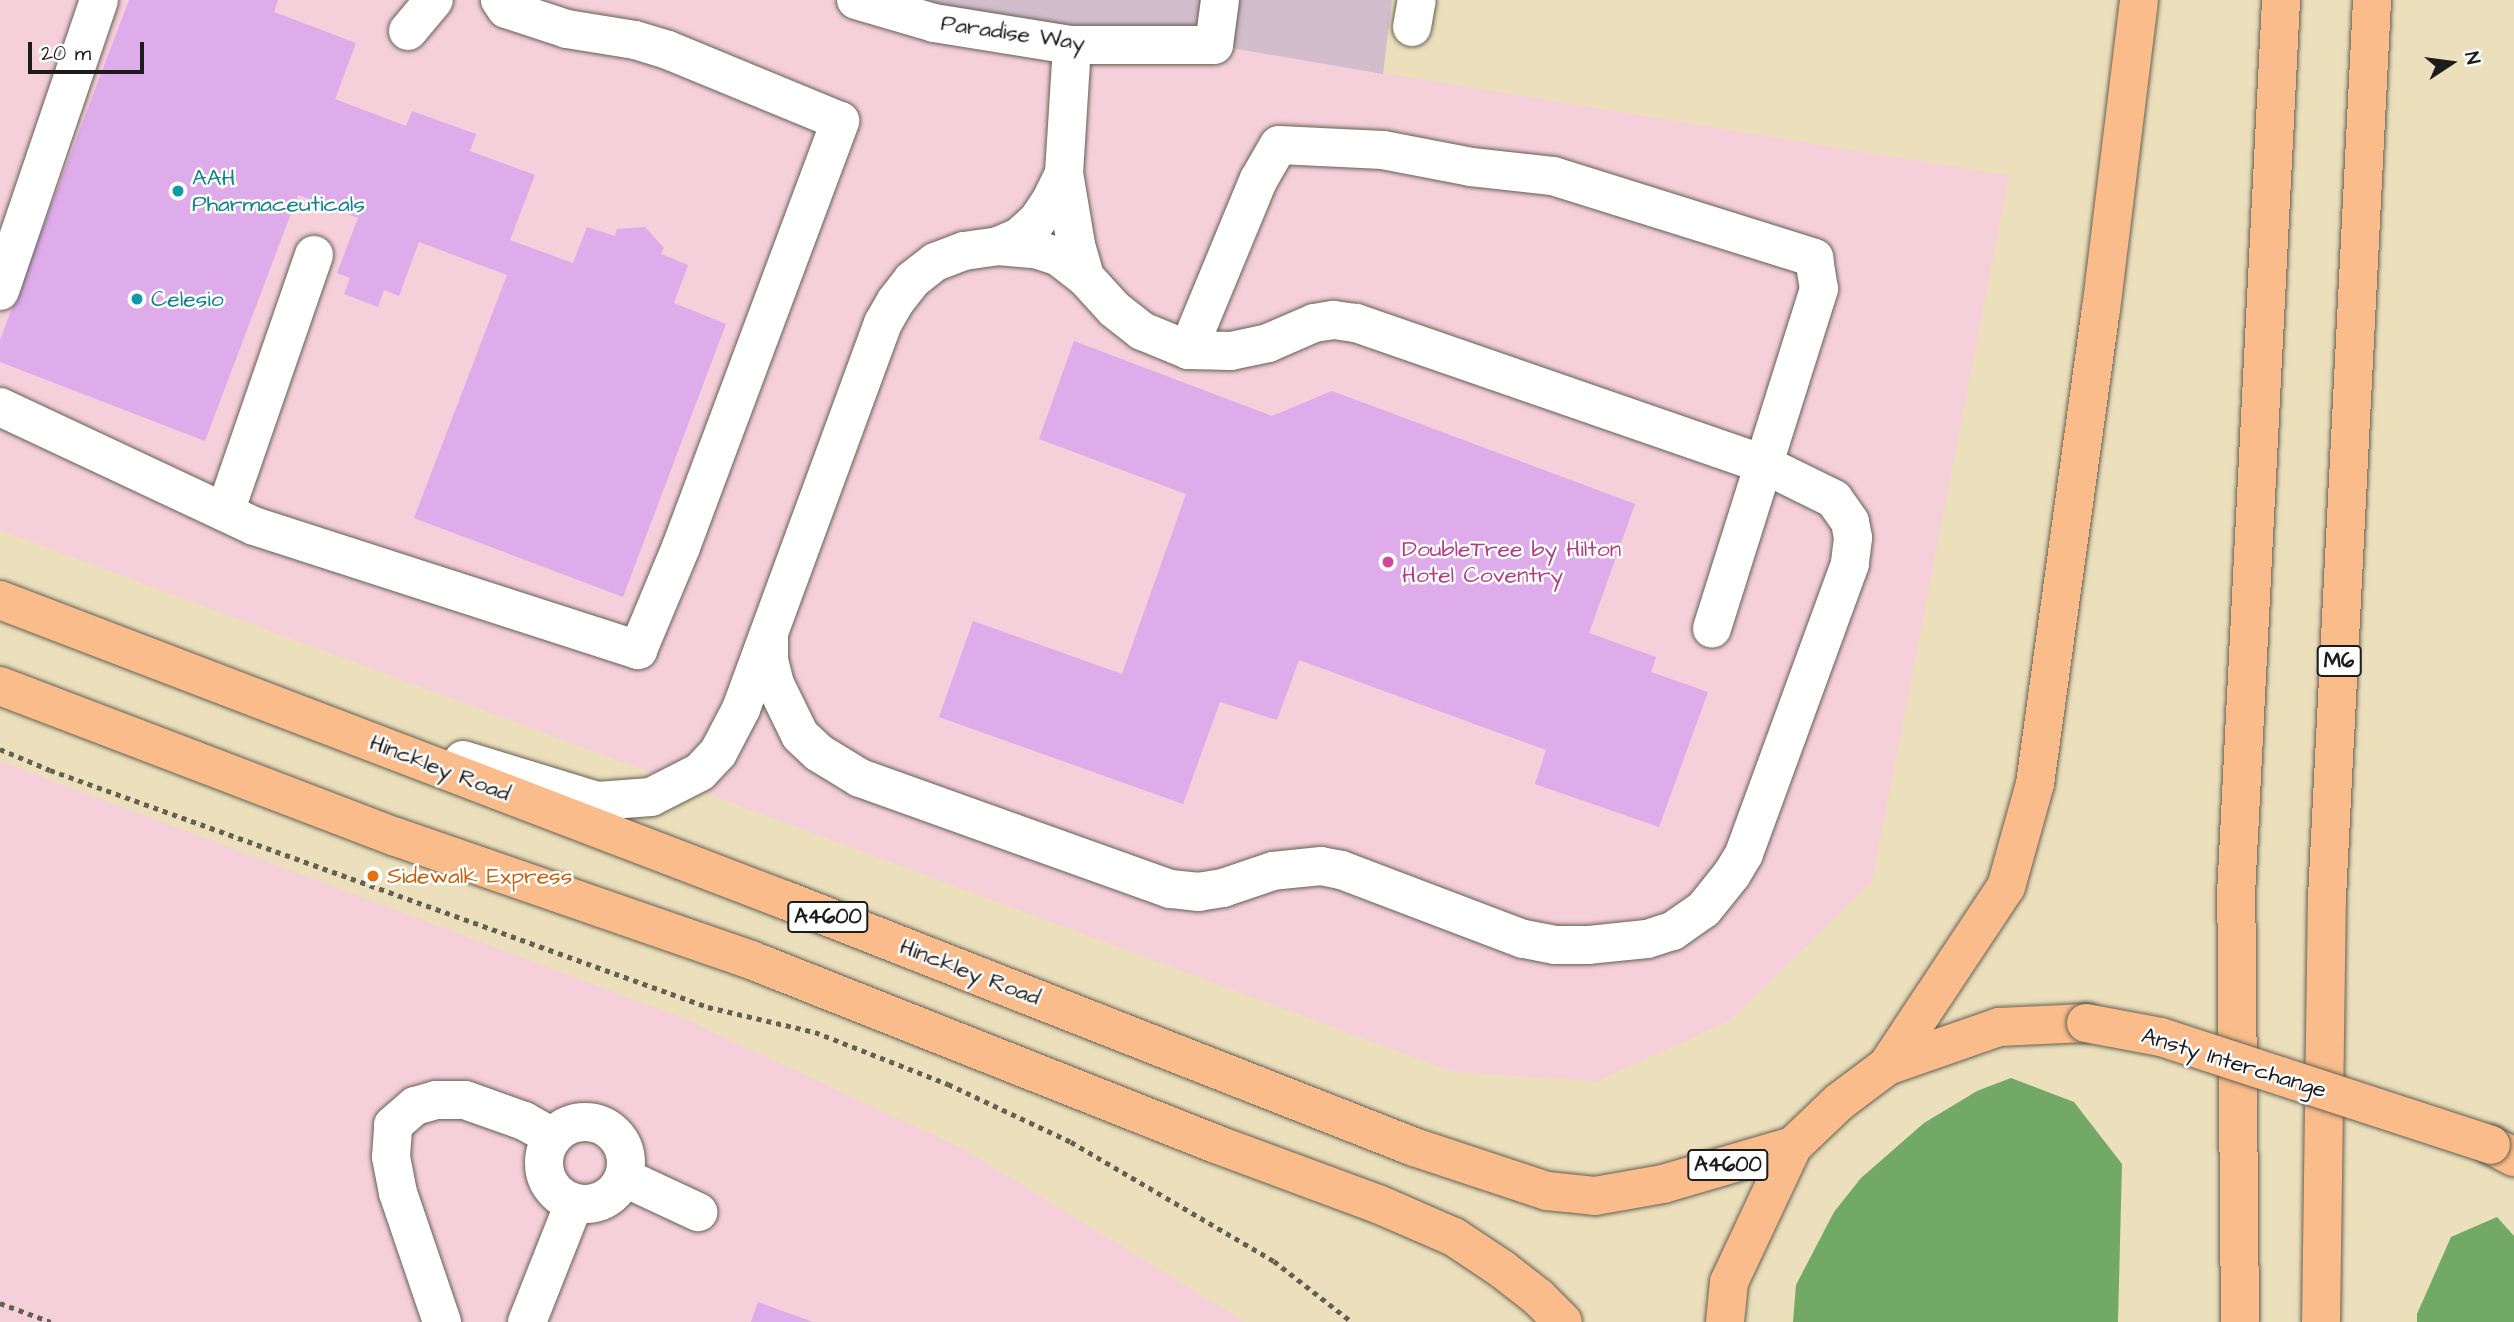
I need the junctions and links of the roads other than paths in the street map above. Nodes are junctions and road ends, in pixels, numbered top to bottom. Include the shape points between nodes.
1 (99, 0) edge
2 (434, 0) edge
3 (500, 0) edge
4 (856, 0) edge
5 (1220, 0) edge
6 (2139, 0) edge
7 (2281, 0) edge
8 (2372, 0) edge
9 (408, 31) dead end
10 (1072, 46) junction
11 (1064, 173) junction
12 (998, 246) junction
13 (314, 255) dead end
14 (1086, 277) junction
15 (0, 291) edge
16 (1188, 350) junction
17 (0, 407) edge
18 (1763, 464) junction
19 (225, 512) junction
20 (0, 600) edge
21 (1712, 629) dead end
22 (769, 634) junction
23 (0, 686) edge
24 (263, 700) junction
25 (1887, 1066) junction
26 (553, 1138) junction
27 (1793, 1146) junction
28 (2502, 1151) edge
29 (625, 1178) junction
30 (574, 1203) junction
31 (698, 1212) dead end
32 (442, 1322) edge
33 (527, 1322) edge
34 (1563, 1322) edge
35 (1725, 1322) edge
36 (2240, 1322) edge
37 (2321, 1322) edge

1 - 15 street
2 - 9 street
3 - 19 street via 506,9 567,29 668,50 840,121 638,650 254,526
4 - 10 street, Paradise Way via 934,23
5 - 10 street, Paradise Way via 1214,46
6 - 25 highway via 2035,784 2006,887
7 - 36 highway via 2236,895
8 - 37 highway, M6 via 2328,884
10 - 11 street
11 - 12 street via 1037,221 1019,237
11 - 14 street
12 - 14 street via 1035,249 1059,257
12 - 22 street via 964,251 935,262 912,280 895,302 883,323
13 - 19 street
14 - 16 street via 1114,309 1142,331
16 - 18 street via 1231,351 1268,343 1314,323 1356,323
16 - 18 street via 1259,180 1279,145 1383,150 1471,167 1553,176 1814,258 1819,289
17 - 19 street
18 - 21 street
18 - 22 street via 1834,499 1850,522 1853,552 1744,854 1704,909 1672,930 1647,939 1589,945 1523,939 1321,866 1273,871 1199,892 1141,880 837,766 800,735 787,714 769,660
20 - 24 highway, Hinckley Road / A4600
22 - 24 street via 741,709 718,753 700,772 676,786 651,797 623,801 597,801
23 - 34 highway via 396,837 751,960 1378,1204 1454,1237 1538,1297
24 - 27 highway, Hinckley Road / A4600 via 1414,1147 1547,1191 1595,1196 1663,1184
25 - 27 highway, Ansty Interchange via 1839,1101
25 - 28 highway, Ansty Interchange, bridge via 1999,1027 2086,1023 2161,1037
26 - 29 street via 571,1124 585,1121 610,1129 625,1150
26 - 30 street via 544,1157 544,1173 556,1193
26 - 32 street via 524,1121 464,1100 415,1106 393,1125 391,1157 398,1194
27 - 35 highway, Ansty Interchange via 1729,1282
29 - 30 street via 608,1199 591,1205
29 - 31 street
30 - 33 street

